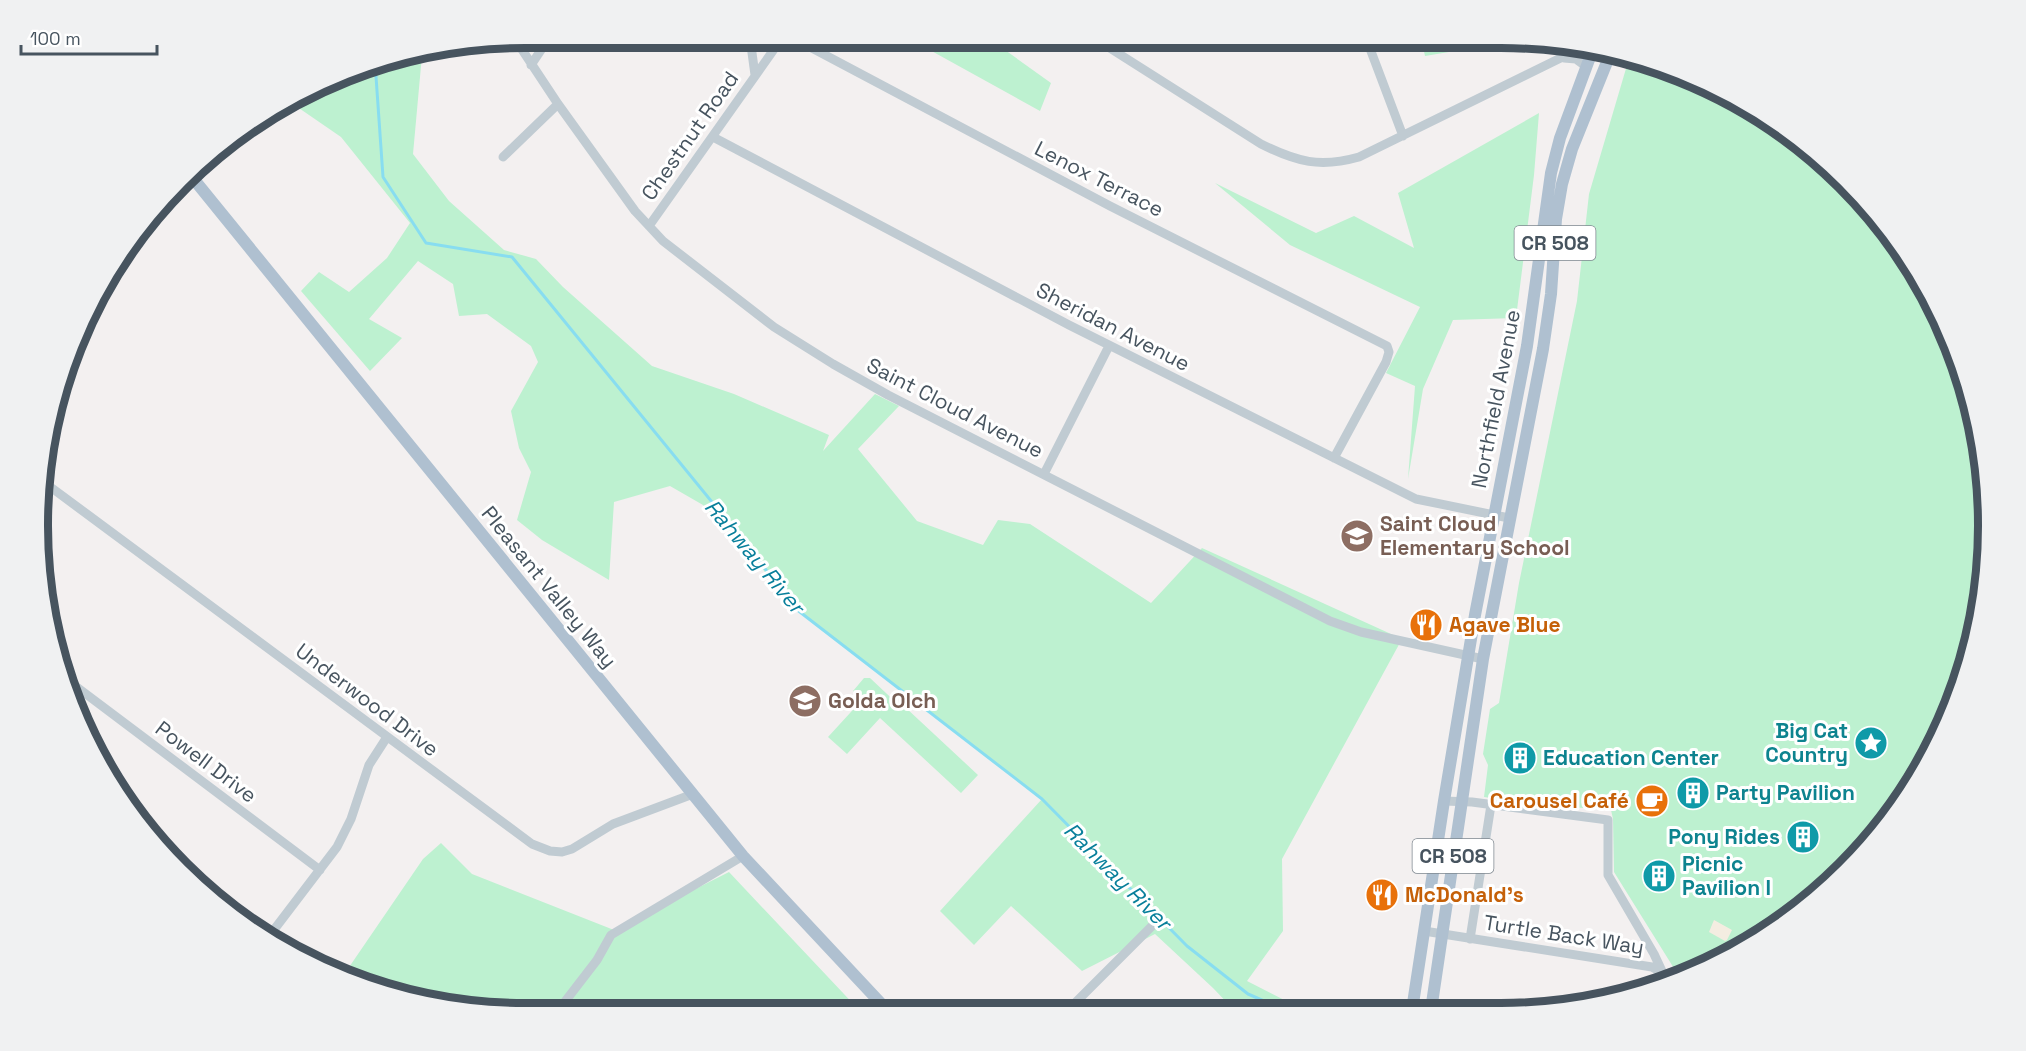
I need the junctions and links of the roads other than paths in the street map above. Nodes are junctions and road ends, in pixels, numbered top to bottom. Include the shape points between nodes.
1 (521, 48) edge
2 (542, 48) edge
3 (751, 48) edge
4 (775, 48) edge
5 (812, 48) edge
6 (1110, 48) edge
7 (1370, 48) edge
8 (1571, 53) edge
9 (1591, 56) edge
10 (1562, 58) junction
11 (1608, 60) edge
12 (531, 65) junction
13 (1587, 67) junction
14 (755, 75) junction
15 (558, 104) junction
16 (1403, 136) junction
17 (713, 137) junction
18 (503, 158) dead end
19 (195, 181) edge
20 (648, 226) junction
21 (1109, 346) junction
22 (1334, 458) junction
23 (1044, 474) junction
24 (50, 486) edge
25 (1493, 516) junction
26 (1509, 518) junction
27 (1469, 657) junction
28 (1483, 659) junction
29 (76, 686) edge
30 (387, 737) junction
31 (693, 794) junction
32 (1444, 801) junction
33 (1461, 802) junction
34 (1491, 805) junction
35 (743, 856) junction
36 (320, 870) junction
37 (1153, 925) dead end
38 (273, 931) edge
39 (1424, 931) junction
40 (1442, 935) junction
41 (1470, 939) junction
42 (1661, 972) junction
43 (1663, 975) edge
44 (564, 1003) edge
45 (881, 1003) edge
46 (1075, 1003) edge
47 (1413, 1003) edge
48 (1432, 1003) edge

1 - 12 street, Saint Cloud Avenue
2 - 12 street
3 - 14 street
4 - 14 street, Chestnut Road
5 - 22 street, Lenox Terrace via 1110,206 1382,342 1387,346 1386,362
6 - 16 street via 1283,154 1335,163 1359,157
7 - 16 street
8 - 10 street
9 - 13 main road, Northfield Avenue / CR 508
10 - 13 street via 1576,59
10 - 16 street
11 - 26 main road, Northfield Avenue / CR 508 via 1562,184 1543,349
12 - 15 street, Saint Cloud Avenue
13 - 25 main road, Northfield Avenue / CR 508 via 1551,173 1527,346
14 - 17 street, Chestnut Road
15 - 18 street
15 - 20 street, Saint Cloud Avenue
17 - 20 street, Chestnut Road
17 - 21 street, Sheridan Avenue
19 - 31 main road, Pleasant Valley Way
20 - 23 street, Saint Cloud Avenue via 774,327 823,358
21 - 22 street, Sheridan Avenue
21 - 23 street
22 - 25 street, Sheridan Avenue via 1416,499
23 - 27 street, Saint Cloud Avenue via 1330,621
24 - 30 street, Underwood Drive
25 - 26 street, Sheridan Avenue
25 - 27 main road, Northfield Avenue / CR 508
26 - 28 main road, Northfield Avenue / CR 508
27 - 28 street, Saint Cloud Avenue
27 - 32 main road, Northfield Avenue / CR 508
28 - 33 main road, Northfield Avenue / CR 508
29 - 36 street, Powell Drive
30 - 31 street, Underwood Drive via 532,844 550,851 572,849 613,824
30 - 36 street via 369,765 345,832
31 - 35 main road, Pleasant Valley Way
32 - 33 street
32 - 39 main road, Northfield Avenue / CR 508
33 - 34 street
33 - 40 main road, Northfield Avenue / CR 508
34 - 41 street
34 - 42 street via 1608,820 1608,875
35 - 44 street via 611,935
35 - 45 main road, Pleasant Valley Way
36 - 38 street
37 - 46 street
39 - 40 street, Turtle Back Way
39 - 47 main road, Northfield Avenue / CR 508
40 - 41 street, Turtle Back Way
40 - 48 main road, Northfield Avenue / CR 508
41 - 42 street, Turtle Back Way via 1652,967
42 - 43 street

